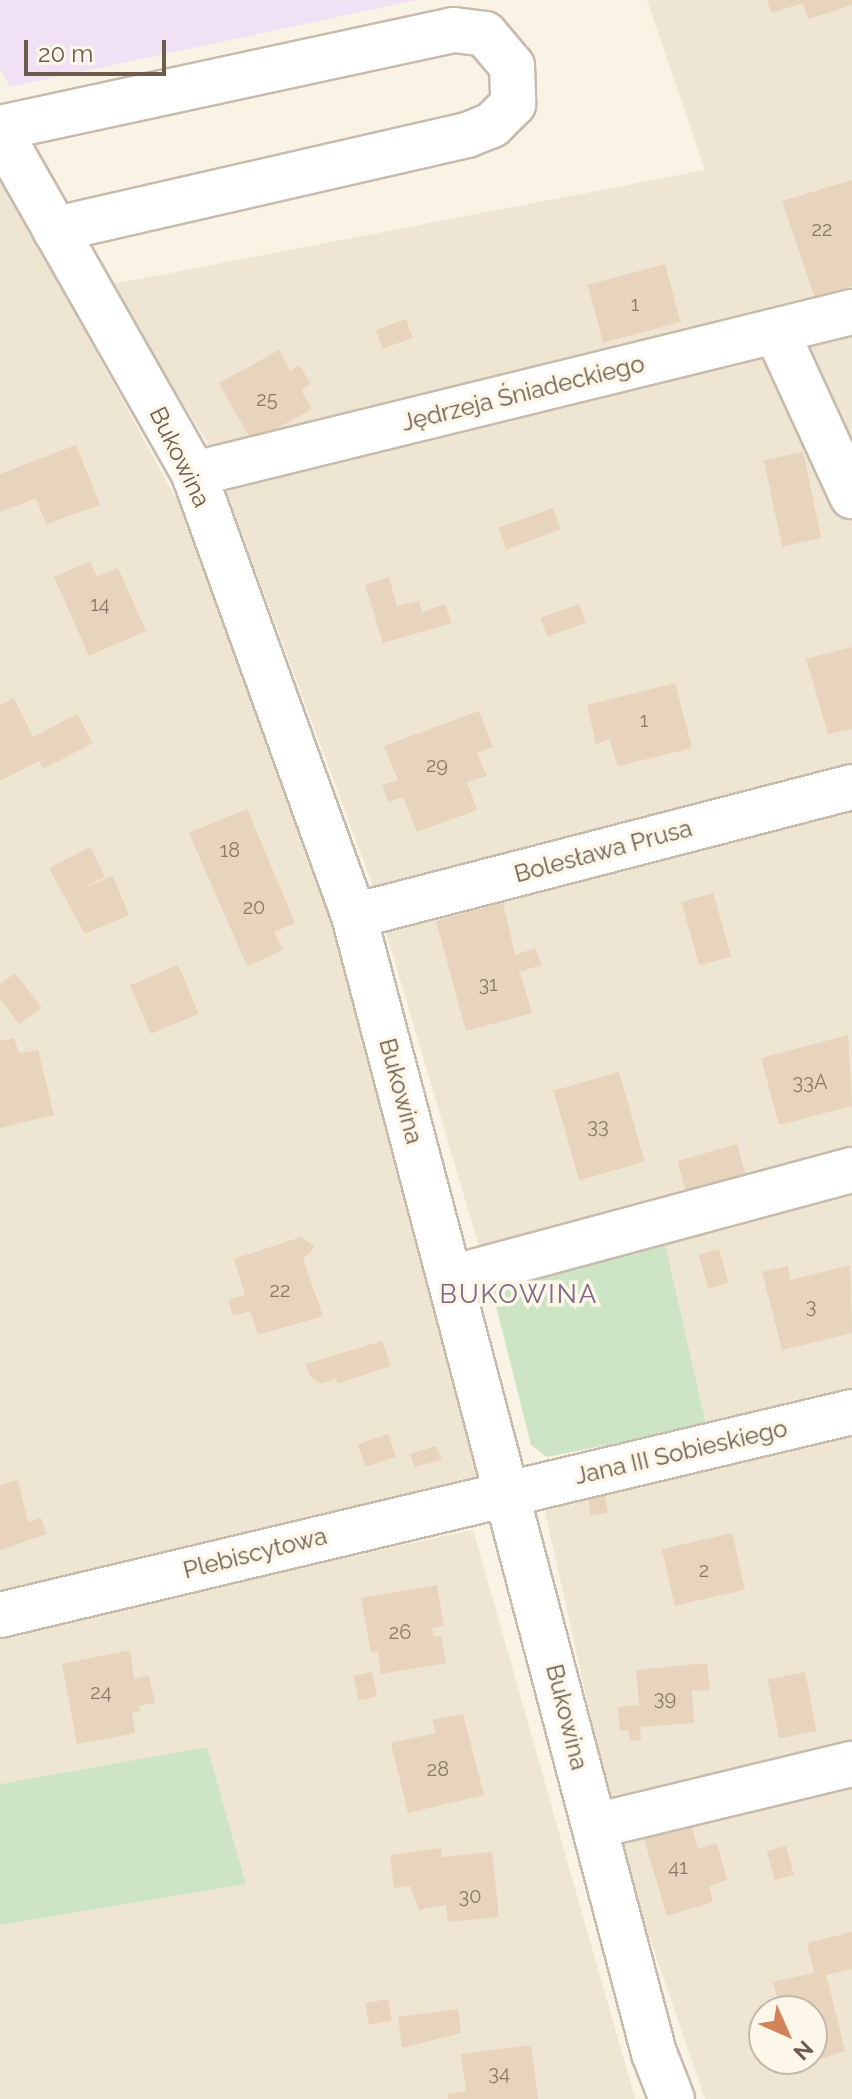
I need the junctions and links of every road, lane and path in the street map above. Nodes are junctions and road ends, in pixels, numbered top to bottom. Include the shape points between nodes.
1 (0, 130) edge
2 (55, 229) junction
3 (852, 312) edge
4 (776, 331) junction
5 (194, 474) junction
6 (852, 496) edge
7 (852, 787) edge
8 (354, 916) junction
9 (852, 1170) edge
10 (451, 1278) junction
11 (852, 1412) edge
12 (510, 1493) junction
13 (0, 1615) edge
14 (852, 1764) edge
15 (595, 1826) junction
16 (672, 2099) edge

1 - 2 street, Bukowina
1 - 2 street via 454,30 485,34 512,66 513,104 492,125 467,135
2 - 5 street, Bukowina
3 - 4 street, Jędrzeja Śniadeckiego
4 - 5 street, Jędrzeja Śniadeckiego
4 - 6 street
5 - 8 street, Bukowina
7 - 8 street, Bolesława Prusa
8 - 10 street, Bukowina
9 - 10 street
10 - 12 street, Bukowina
11 - 12 street, Jana III Sobieskiego
12 - 13 street, Plebiscytowa
12 - 15 street, Bukowina
14 - 15 street
15 - 16 street, Bukowina via 654,2053

